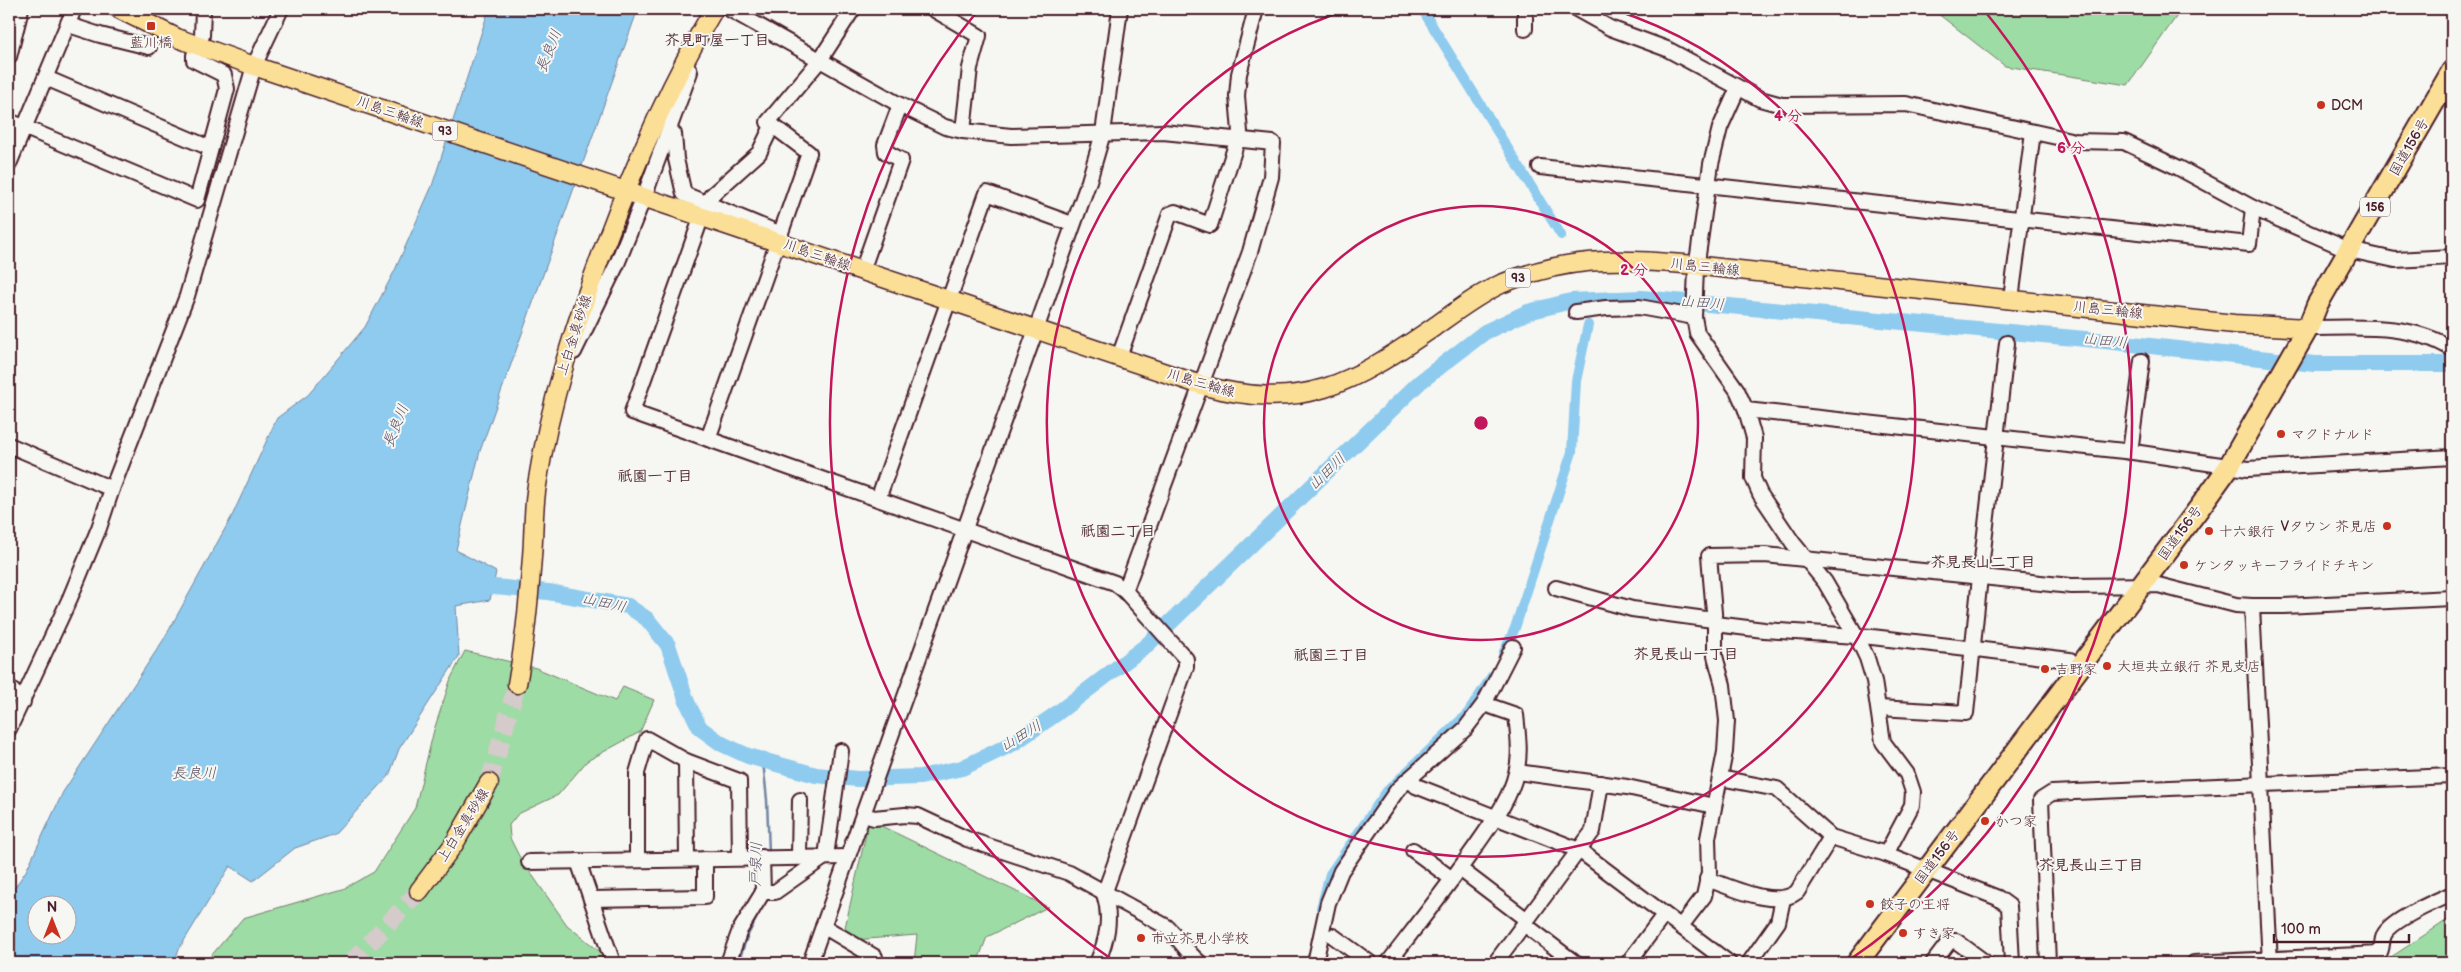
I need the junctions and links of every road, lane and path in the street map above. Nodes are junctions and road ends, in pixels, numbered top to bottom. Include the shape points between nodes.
1 (21, 9) edge
2 (74, 9) edge
3 (118, 9) edge
4 (203, 9) edge
5 (281, 9) edge
6 (714, 9) edge
7 (729, 9) edge
8 (853, 9) edge
9 (933, 9) edge
10 (1120, 9) edge
11 (1256, 9) edge
12 (1525, 9) edge
13 (1576, 9) edge
14 (142, 15) edge
15 (69, 24) junction
16 (1525, 29) dead end
17 (202, 36) dead end
18 (148, 47) dead end
19 (194, 55) dead end
20 (9, 57) edge
21 (684, 60) junction
22 (820, 60) junction
23 (254, 66) junction
24 (2452, 71) edge
25 (46, 78) junction
26 (1738, 88) junction
27 (900, 104) junction
28 (9, 121) edge
29 (772, 126) junction
30 (24, 128) junction
31 (668, 130) junction
32 (963, 132) junction
33 (2033, 132) junction
34 (1103, 133) junction
35 (1238, 140) junction
36 (210, 148) junction
37 (9, 164) edge
38 (1540, 167) dead end
39 (1707, 185) junction
40 (647, 189) dead end
41 (625, 192) junction
42 (706, 205) junction
43 (640, 207) dead end
44 (2253, 208) junction
45 (2022, 219) junction
46 (1072, 224) junction
47 (698, 227) dead end
48 (779, 238) junction
49 (2350, 250) junction
50 (2452, 257) edge
51 (1697, 268) junction
52 (862, 270) junction
53 (948, 299) junction
54 (2011, 299) junction
55 (1576, 312) dead end
56 (1694, 314) junction
57 (1037, 329) junction
58 (2303, 335) junction
59 (2007, 343) dead end
60 (2451, 348) edge
61 (1119, 358) junction
62 (2142, 361) dead end
63 (1202, 386) junction
64 (555, 392) junction
65 (1746, 410) junction
66 (1996, 438) junction
67 (708, 439) junction
68 (9, 445) edge
69 (2130, 452) junction
70 (2452, 457) edge
71 (2228, 468) junction
72 (112, 489) junction
73 (878, 499) junction
74 (964, 530) junction
75 (1807, 559) junction
76 (1980, 577) junction
77 (2141, 586) junction
78 (1556, 588) dead end
79 (1125, 591) junction
80 (2452, 598) edge
81 (2252, 606) junction
82 (1714, 622) junction
83 (1857, 637) junction
84 (1513, 647) dead end
85 (1972, 649) junction
86 (2070, 660) dead end
87 (517, 684) tunnel mouth
88 (9, 687) edge
89 (23, 702) junction
90 (1484, 704) junction
91 (1879, 708) junction
92 (9, 729) edge
93 (840, 755) dead end
94 (686, 762) junction
95 (1517, 772) junction
96 (2452, 776) edge
97 (1720, 778) junction
98 (1409, 779) junction
99 (1601, 782) junction
100 (489, 783) tunnel mouth
101 (2261, 785) junction
102 (800, 800) dead end
103 (1714, 806) junction
104 (864, 815) junction
105 (1496, 817) junction
106 (1831, 837) junction
107 (1413, 850) dead end
108 (1579, 850) junction
109 (1886, 854) junction
110 (799, 856) junction
111 (826, 856) junction
112 (768, 857) junction
113 (848, 857) junction
114 (705, 858) junction
115 (740, 858) junction
116 (687, 859) junction
117 (637, 860) junction
118 (578, 861) junction
119 (529, 862) dead end
120 (1927, 870) junction
121 (1456, 874) junction
122 (1708, 879) junction
123 (419, 891) tunnel mouth
124 (767, 892) junction
125 (1104, 894) junction
126 (2452, 894) edge
127 (591, 899) junction
128 (1783, 899) junction
129 (1664, 915) junction
130 (1526, 922) junction
131 (823, 926) junction
132 (1681, 926) junction
133 (1333, 936) dead end
134 (875, 957) dead end
135 (612, 960) dead end
136 (2270, 962) edge
137 (728, 963) edge
138 (810, 963) edge
139 (1097, 963) edge
140 (1200, 963) edge
141 (1315, 963) edge
142 (1370, 963) edge
143 (1388, 963) edge
144 (1495, 963) edge
145 (1575, 963) edge
146 (1628, 963) edge
147 (1729, 963) edge
148 (1749, 963) edge
149 (1858, 963) edge
150 (1933, 963) edge
151 (1986, 963) edge
152 (2012, 963) edge
153 (2048, 963) edge
154 (2194, 963) edge

1 - 20 street
2 - 15 street
3 - 14 main road, 川島三輪線 / 93
4 - 17 street
5 - 23 street
6 - 21 main road, 上白金真砂線
7 - 22 street
8 - 22 street
9 - 32 street via 979,36 970,68
10 - 34 street
11 - 35 street via 1239,74
12 - 16 street
13 - 26 street via 1610,28 1667,49
14 - 23 main road, 川島三輪線 / 93 via 177,38
15 - 18 street
15 - 25 street
19 - 36 street via 194,60 224,75 227,89
21 - 31 street via 690,72
21 - 41 main road, 上白金真砂線
22 - 27 street
22 - 29 street via 768,122
23 - 41 main road, 川島三輪線 / 93
23 - 72 street via 187,296
24 - 49 highway, 国道156号 / 156
25 - 30 street
25 - 36 street
26 - 33 street via 1782,105 1906,104
26 - 39 street via 1720,128
27 - 32 street via 945,127
27 - 52 street via 885,145 886,152 901,160
28 - 30 street
29 - 42 street via 759,153
29 - 48 street via 808,152
30 - 36 street via 196,200
30 - 37 street
31 - 40 street
31 - 42 street via 674,134 684,194
32 - 34 street via 1011,136
33 - 44 street via 2074,141 2124,142
33 - 45 street
34 - 35 street via 1163,132
34 - 46 street
35 - 61 street via 1210,225 1175,212 1170,214
35 - 63 street via 1273,143 1270,177 1250,252
38 - 39 street
39 - 45 street
39 - 51 street
41 - 48 main road, 川島三輪線 / 93
41 - 64 main road, 上白金真砂線
42 - 48 street
43 - 64 street via 617,264
44 - 45 street via 2250,244
44 - 49 street
45 - 54 street
46 - 53 street via 987,193
46 - 57 street
47 - 67 street via 632,412
48 - 52 main road, 川島三輪線 / 93
48 - 67 street
49 - 50 street via 2395,260
49 - 58 highway, 国道156号 / 156
51 - 54 main road, 川島三輪線 / 93
51 - 56 street
51 - 63 main road, 川島三輪線 / 93 via 1630,259 1565,264 1499,285 1387,358 1335,386 1307,394 1276,397 1236,395
52 - 53 main road, 川島三輪線 / 93
53 - 57 main road, 川島三輪線 / 93
53 - 73 street
54 - 58 main road, 川島三輪線 / 93
55 - 56 street via 1639,307
56 - 65 street via 1697,332 1737,390
57 - 61 main road, 川島三輪線 / 93
57 - 74 street
58 - 60 street via 2383,328 2421,334
58 - 71 highway, 国道156号 / 156
59 - 66 street
61 - 63 main road, 川島三輪線 / 93
62 - 69 street
63 - 79 street
64 - 87 main road, 上白金真砂線 via 536,487 527,616
65 - 66 street
65 - 75 street via 1754,438 1753,478 1773,514
66 - 69 street
66 - 76 street
67 - 73 street
68 - 72 street
69 - 71 street
70 - 71 street
71 - 77 highway, 国道156号 / 156
72 - 89 street via 70,598
73 - 74 street
74 - 79 street via 1114,584
74 - 104 street
75 - 76 street
75 - 82 street via 1765,555 1709,556
75 - 83 street via 1825,582
76 - 77 street via 2072,586
76 - 85 street
77 - 81 street via 2158,585
77 - 120 highway, 国道156号 / 156
78 - 82 street via 1632,609
79 - 125 street via 1186,659 1186,667
80 - 81 street
81 - 101 street
82 - 83 street via 1764,630
82 - 97 street via 1715,656 1723,685 1727,722
83 - 85 street
83 - 91 street via 1874,681
84 - 90 street
85 - 86 street
85 - 91 street via 1966,713
88 - 89 street
89 - 92 street
90 - 95 street via 1516,715
90 - 98 street via 1464,729
91 - 109 street via 1882,742 1907,774 1913,792 1912,805
93 - 111 street
94 - 115 street via 739,782
94 - 116 street
94 - 117 street via 647,739 637,773
95 - 99 street
95 - 105 street
96 - 101 street
97 - 103 street
97 - 106 street via 1777,788
98 - 105 street via 1416,786
98 - 141 street via 1398,789 1334,883
99 - 103 street
99 - 108 street via 1593,831
100 - 123 main road, 上白金真砂線 via 454,844
101 - 136 street
101 - 153 street via 2052,793 2041,800
102 - 110 street
103 - 122 street via 1708,838
104 - 113 street
104 - 125 street via 874,818 918,816 967,838 1069,873
105 - 108 street
105 - 121 street
106 - 109 street
106 - 128 street via 1797,892
107 - 121 street
108 - 129 street
108 - 130 street
109 - 120 street
110 - 111 street
110 - 112 street
111 - 113 street
111 - 124 street
112 - 115 street
112 - 124 street
113 - 131 street
114 - 115 street
114 - 116 street
114 - 127 street via 705,897
116 - 117 street
117 - 118 street
118 - 119 street
118 - 127 street
120 - 149 highway, 国道156号 / 156
120 - 152 street via 1998,898 2009,906
121 - 130 street
121 - 143 street
122 - 128 street via 1748,893
122 - 132 street via 1704,896
124 - 137 street via 740,930
125 - 139 street via 1110,923
125 - 140 street via 1167,927
126 - 136 street via 2391,926 2384,935 2379,954
127 - 135 street
128 - 148 street via 1778,922
129 - 132 street
129 - 146 street
130 - 144 street
130 - 145 street
131 - 134 street
131 - 138 street
132 - 147 street
133 - 142 street
136 - 154 street
150 - 151 street via 1949,942 1956,941

